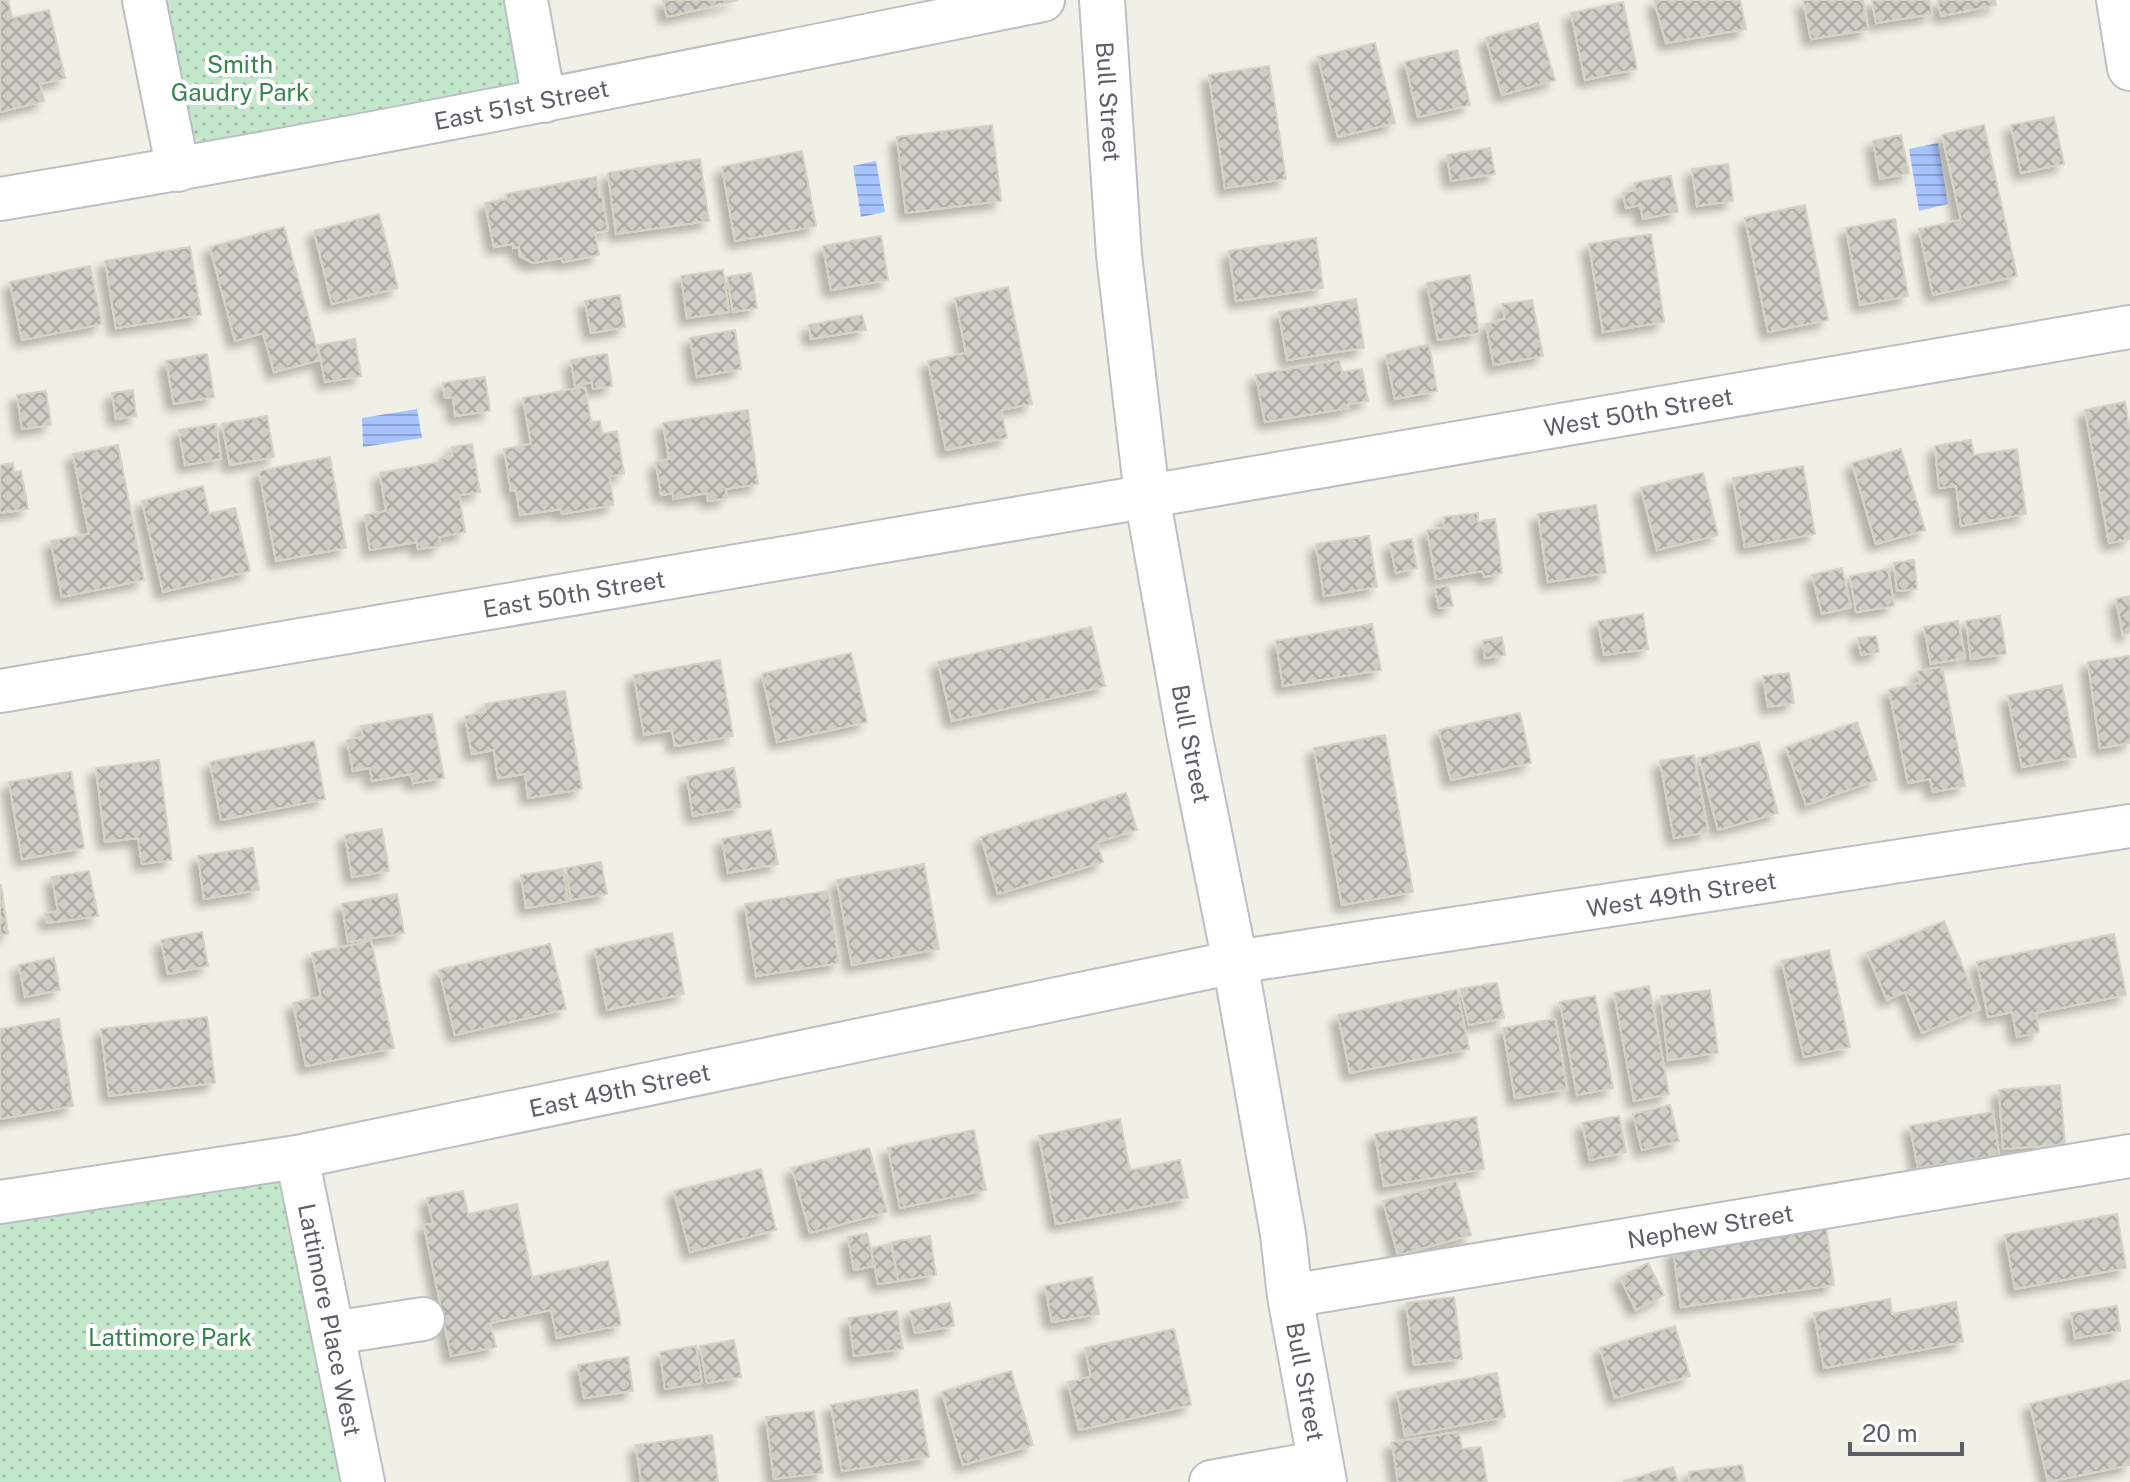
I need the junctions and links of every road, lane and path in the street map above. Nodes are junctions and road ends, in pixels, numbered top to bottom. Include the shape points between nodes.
1 (144, 0) edge
2 (526, 0) edge
3 (1043, 0) edge
4 (1102, 0) edge
5 (2119, 0) edge
6 (2130, 68) edge
7 (544, 101) junction
8 (178, 170) junction
9 (0, 199) edge
10 (2130, 327) edge
11 (1147, 496) junction
12 (0, 691) edge
13 (2130, 826) edge
14 (1235, 962) junction
15 (2130, 1156) edge
16 (297, 1157) junction
17 (0, 1202) edge
18 (1290, 1296) junction
19 (423, 1319) dead end
20 (333, 1333) junction
21 (1322, 1472) edge
22 (363, 1482) edge
23 (1211, 1482) edge

1 - 8 street
2 - 7 street
3 - 7 street, East 51st Street
4 - 11 street, Bull Street via 1119,255
5 - 6 street
7 - 8 street, East 51st Street
8 - 9 street, East 51st Street
10 - 11 street, West 50th Street
11 - 12 street, East 50th Street
11 - 14 street, Bull Street
13 - 14 street, West 49th Street
14 - 16 street, East 49th Street
14 - 18 street, Bull Street
15 - 18 street, Nephew Street
16 - 17 street, East 49th Street
16 - 20 street, Lattimore Place West
18 - 21 street, Bull Street
19 - 20 street
20 - 22 street, Lattimore Place West
21 - 23 street

